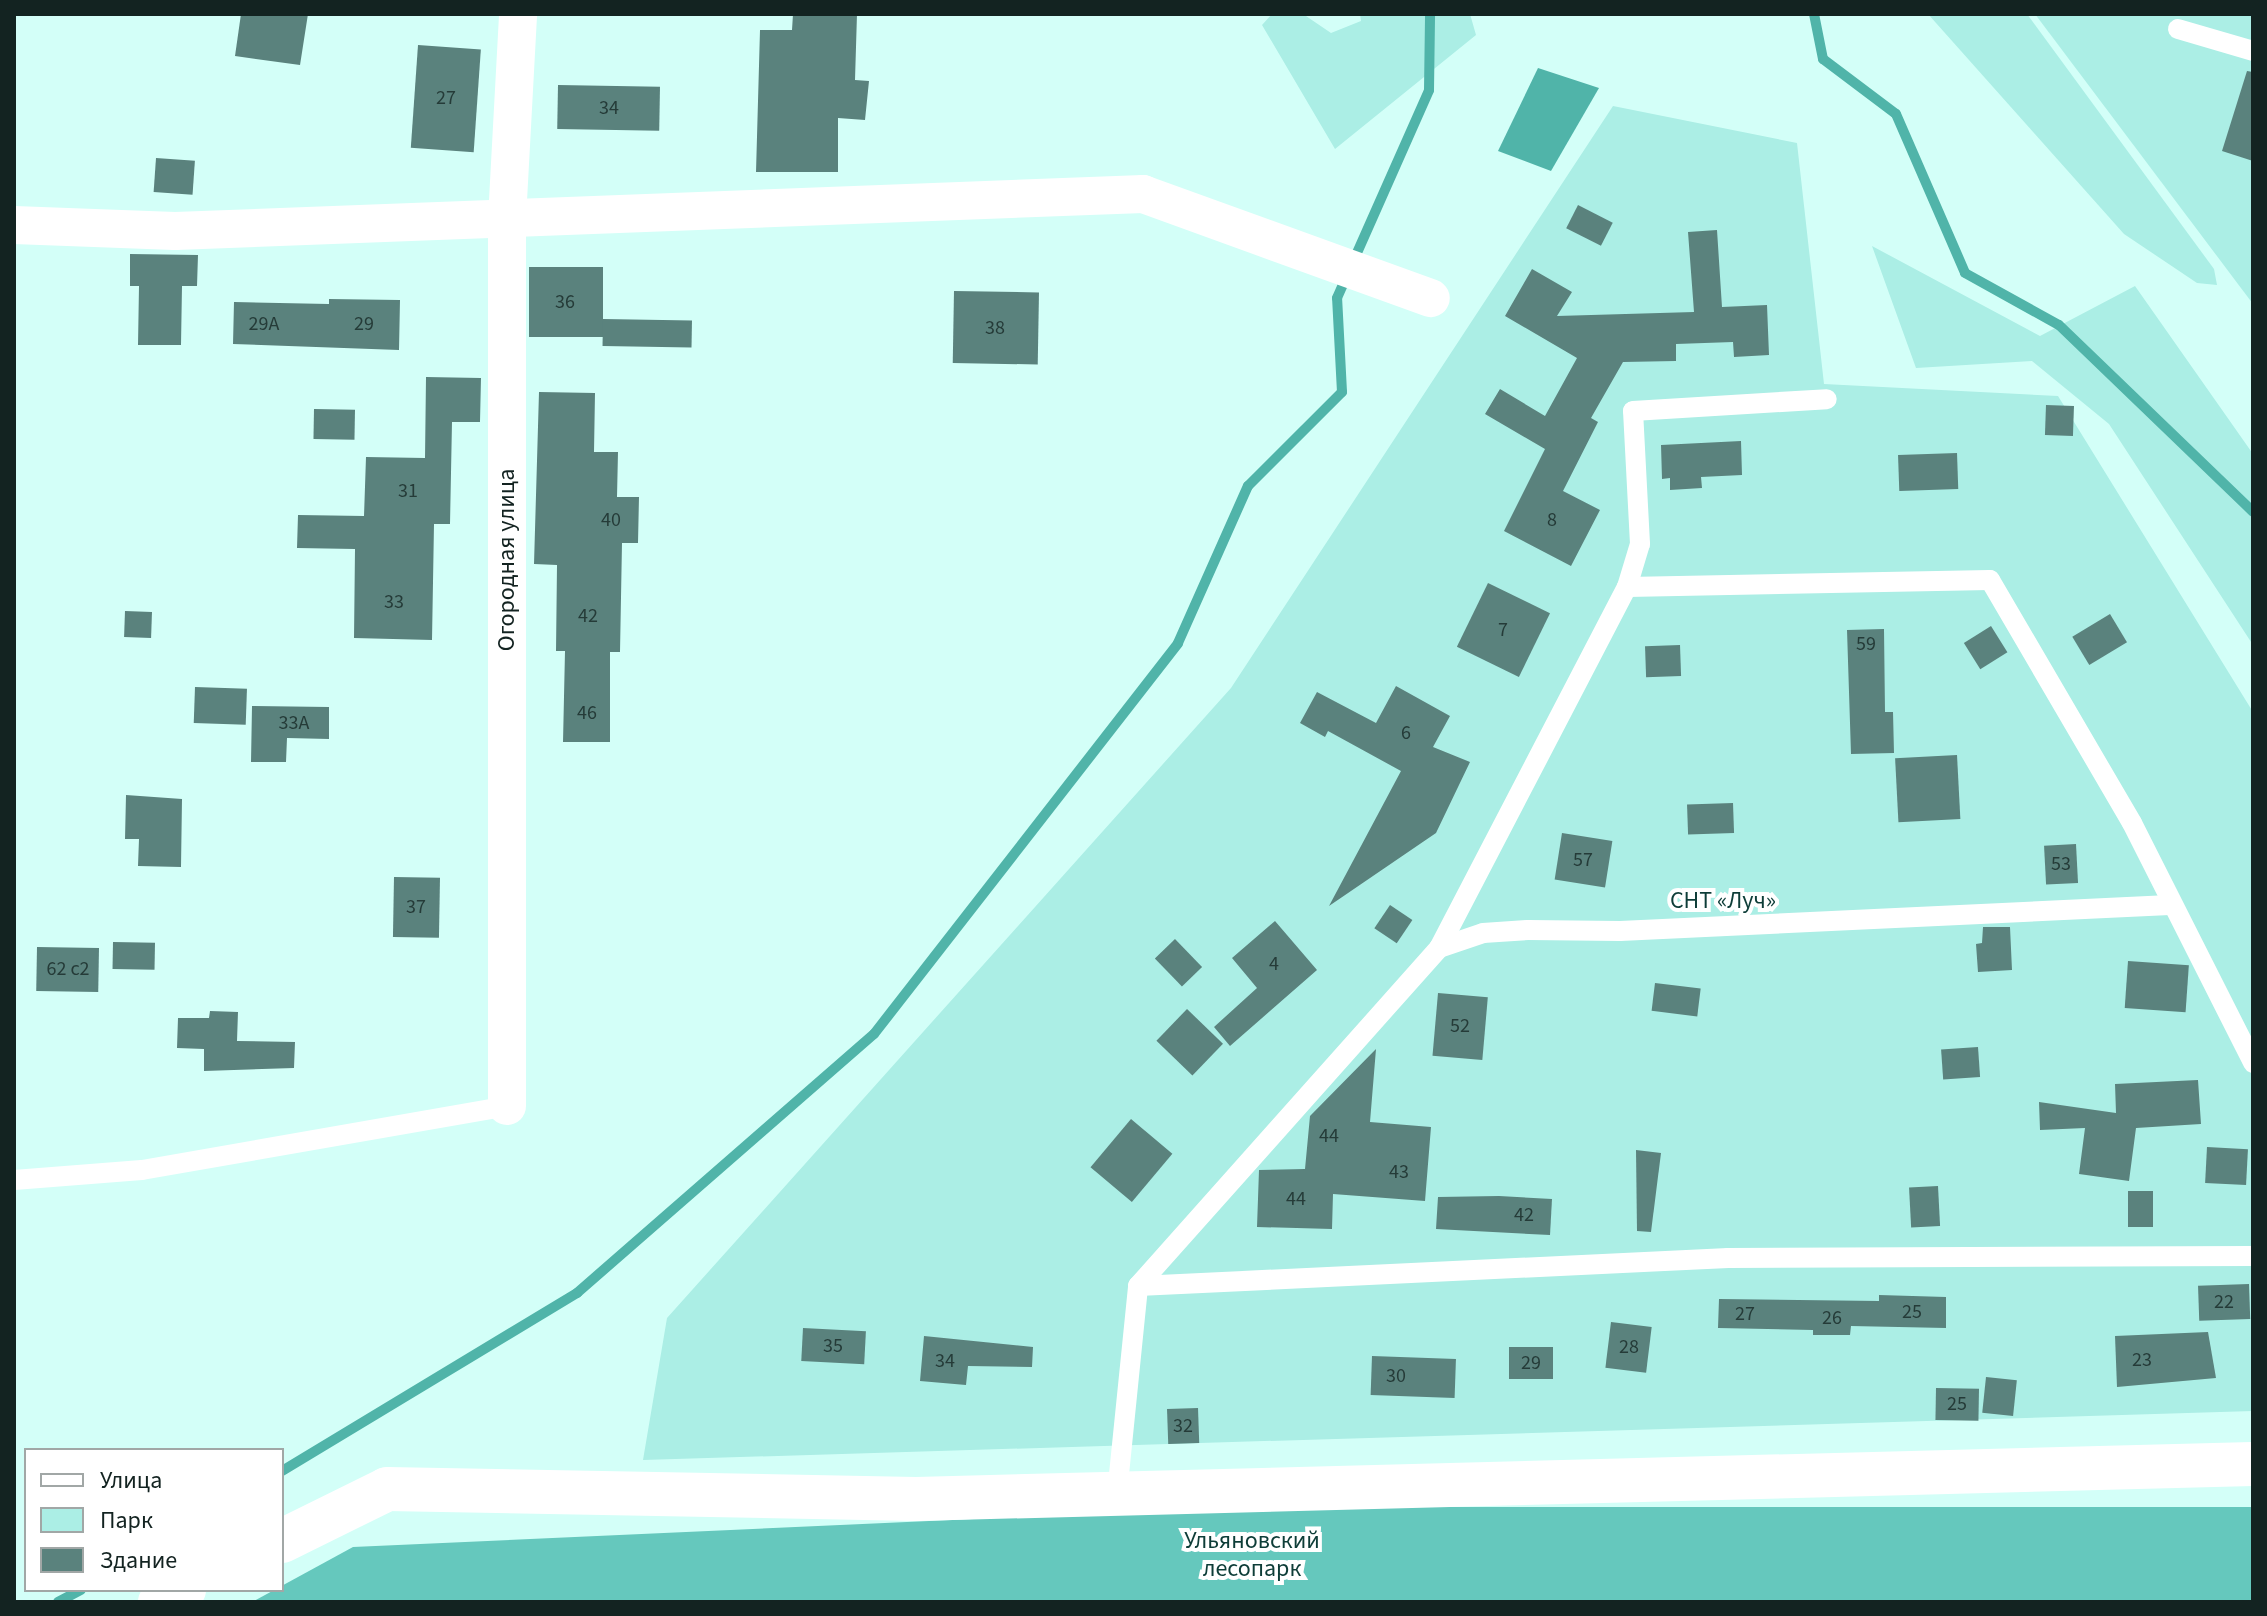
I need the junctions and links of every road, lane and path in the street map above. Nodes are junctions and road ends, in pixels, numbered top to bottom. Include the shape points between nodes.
1 (518, 14) edge
2 (2178, 29) dead end
3 (2253, 51) edge
4 (507, 219) junction
5 (14, 225) edge
6 (1431, 298) dead end
7 (1827, 399) dead end
8 (1627, 587) junction
9 (2169, 905) junction
10 (1439, 948) junction
11 (2253, 1063) edge
12 (507, 1106) joint
13 (14, 1180) edge
14 (2253, 1256) edge
15 (1138, 1286) junction
16 (2253, 1464) edge
17 (1117, 1494) junction
18 (284, 1540) edge
19 (180, 1592) edge
20 (160, 1602) edge

1 - 4 street, Огородная улица
2 - 3 lane
4 - 5 street via 175,231
4 - 6 street via 1143,194
4 - 12 street, Огородная улица
7 - 8 lane via 1633,411 1640,544
8 - 9 lane via 1990,580 2132,823
8 - 10 lane
9 - 10 lane via 1620,931 1528,930 1483,933
9 - 11 lane
10 - 15 lane
12 - 13 lane via 142,1170
14 - 15 lane via 1728,1258
15 - 17 lane
16 - 17 street
17 - 18 street via 916,1499 387,1489
19 - 20 street

